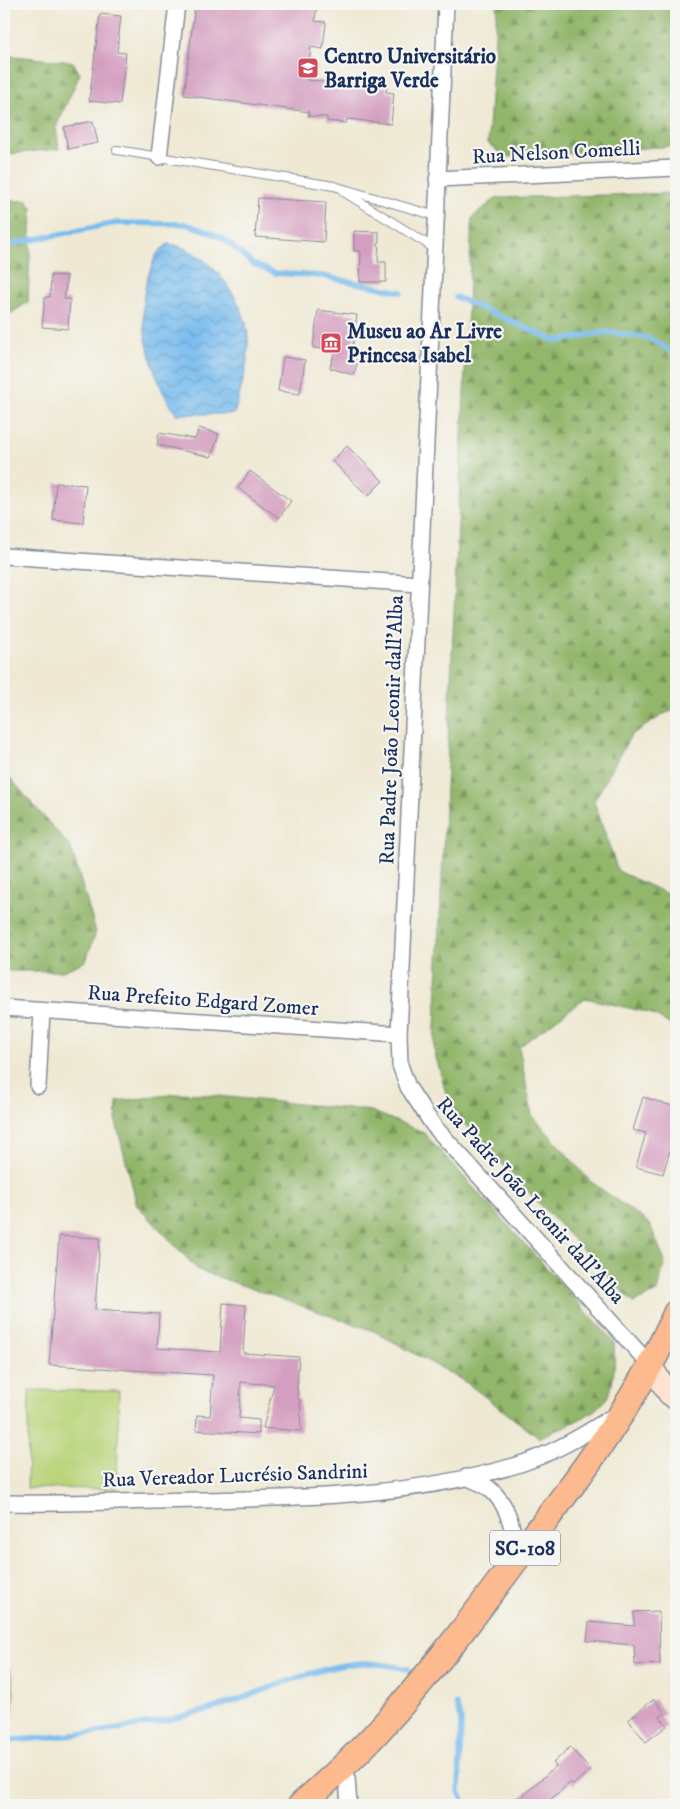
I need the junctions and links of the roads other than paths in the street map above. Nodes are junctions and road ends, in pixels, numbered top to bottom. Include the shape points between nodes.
1 (177, 4) edge
2 (446, 4) edge
3 (117, 150) dead end
4 (159, 157) junction
5 (676, 168) edge
6 (437, 179) junction
7 (334, 186) junction
8 (436, 216) junction
9 (434, 248) junction
10 (4, 556) edge
11 (419, 584) junction
12 (4, 1008) edge
13 (42, 1011) junction
14 (399, 1034) junction
15 (38, 1086) dead end
16 (676, 1313) edge
17 (650, 1366) junction
18 (676, 1378) edge
19 (676, 1399) edge
20 (624, 1409) junction
21 (466, 1477) junction
22 (4, 1503) edge
23 (517, 1559) junction
24 (346, 1764) junction
25 (301, 1805) edge
26 (349, 1805) edge

1 - 4 street
2 - 6 street, Rua Padre João Leonir dall'Alba
3 - 4 lane
4 - 7 lane
5 - 6 street, Rua Nelson Comelli
6 - 8 street, Rua Padre João Leonir dall'Alba
7 - 8 lane
7 - 9 lane
8 - 9 street, Rua Padre João Leonir dall'Alba
9 - 11 street, Rua Padre João Leonir dall'Alba
10 - 11 street
11 - 14 street, Rua Padre João Leonir dall'Alba
12 - 13 street, Rua Prefeito Edgard Zomer
13 - 14 street, Rua Prefeito Edgard Zomer
13 - 15 street
14 - 17 street, Rua Padre João Leonir dall'Alba via 400,1065 408,1087 433,1126
16 - 17 main road, SC-108
17 - 18 main road
17 - 19 main road
17 - 20 main road, SC-108
20 - 21 street, Rua Vereador Lucrésio Sandrini via 578,1438 544,1454 517,1465
20 - 23 main road, SC-108
21 - 22 street, Rua Vereador Lucrésio Sandrini via 403,1489 302,1498
21 - 23 street via 490,1489 504,1506 512,1524
23 - 24 main road, SC-108 via 419,1685
24 - 25 main road, SC-108
24 - 26 street

